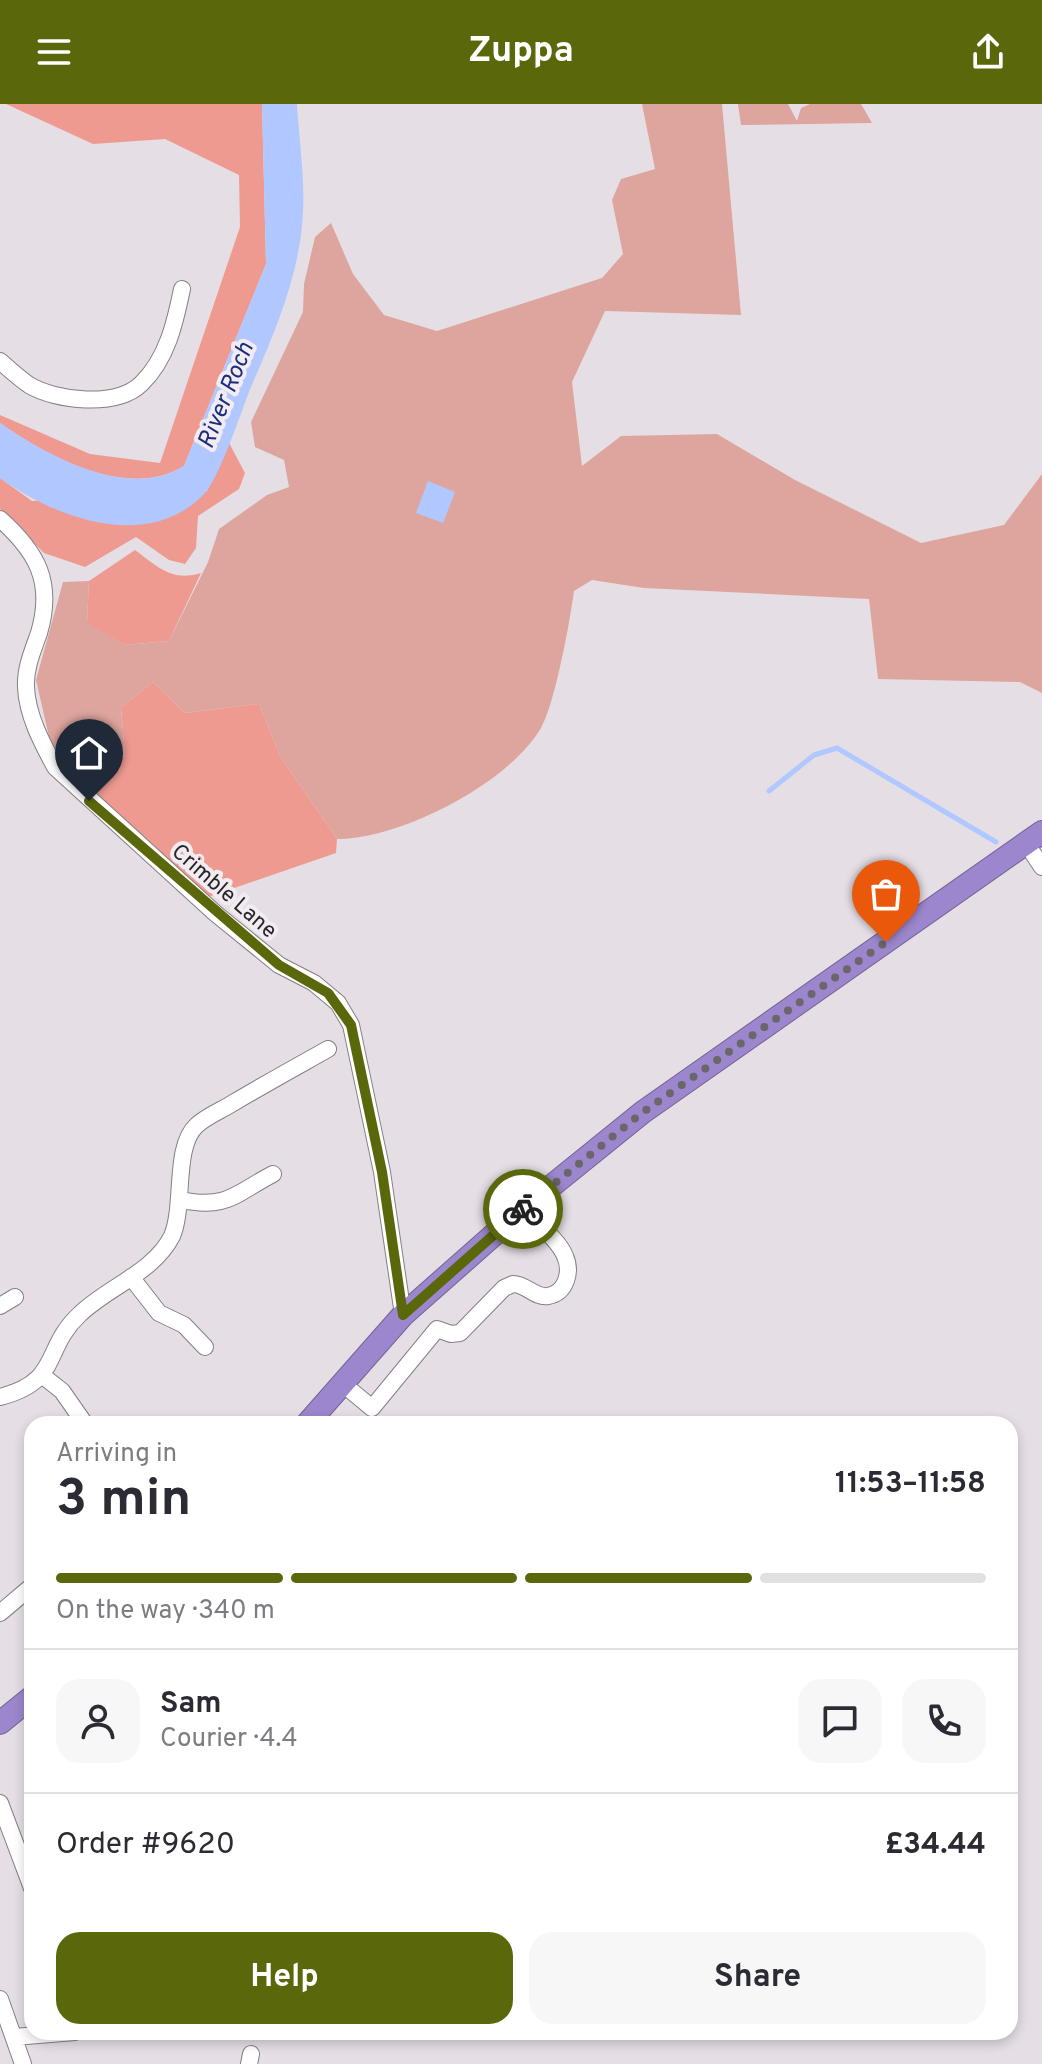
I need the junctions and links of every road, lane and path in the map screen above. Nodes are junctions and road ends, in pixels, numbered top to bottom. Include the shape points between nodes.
1 (182, 289) dead end
2 (0, 361) edge
3 (0, 519) edge
4 (1034, 837) edge
5 (1042, 867) edge
6 (328, 1049) dead end
7 (273, 1174) dead end
8 (180, 1200) junction
9 (523, 1209) junction
10 (131, 1277) junction
11 (15, 1297) dead end
12 (0, 1306) edge
13 (403, 1315) junction
14 (205, 1347) dead end
15 (43, 1376) junction
16 (343, 1384) junction
17 (0, 1397) edge
18 (79, 1416) edge
19 (314, 1416) edge
20 (24, 1593) edge
21 (0, 1613) edge
22 (24, 1704) edge
23 (0, 1723) edge
24 (0, 1803) edge
25 (24, 1867) edge
26 (0, 1999) edge
27 (4, 2020) edge
28 (24, 2036) edge
29 (14, 2037) junction
30 (23, 2064) edge

1 - 2 street via 159,362 139,386 117,397 86,401 31,386
3 - 13 street, Crimble Lane via 37,558 42,578 44,614 26,687 40,740 55,767 268,957 328,993 351,1025 382,1172
4 - 5 street
4 - 9 highway via 643,1112
6 - 8 street via 190,1122
7 - 8 street via 227,1201 208,1206
8 - 10 street via 171,1236
9 - 13 highway
9 - 16 street via 565,1255 565,1286 552,1296 541,1296 513,1284 460,1333 437,1329 372,1408
10 - 14 street via 159,1313 184,1325
10 - 15 street via 66,1328
11 - 12 street
13 - 16 highway
15 - 17 street via 20,1392
15 - 18 street
16 - 19 highway
20 - 21 street
22 - 23 highway
24 - 25 street
26 - 27 street
27 - 29 street
28 - 29 street
29 - 30 street

